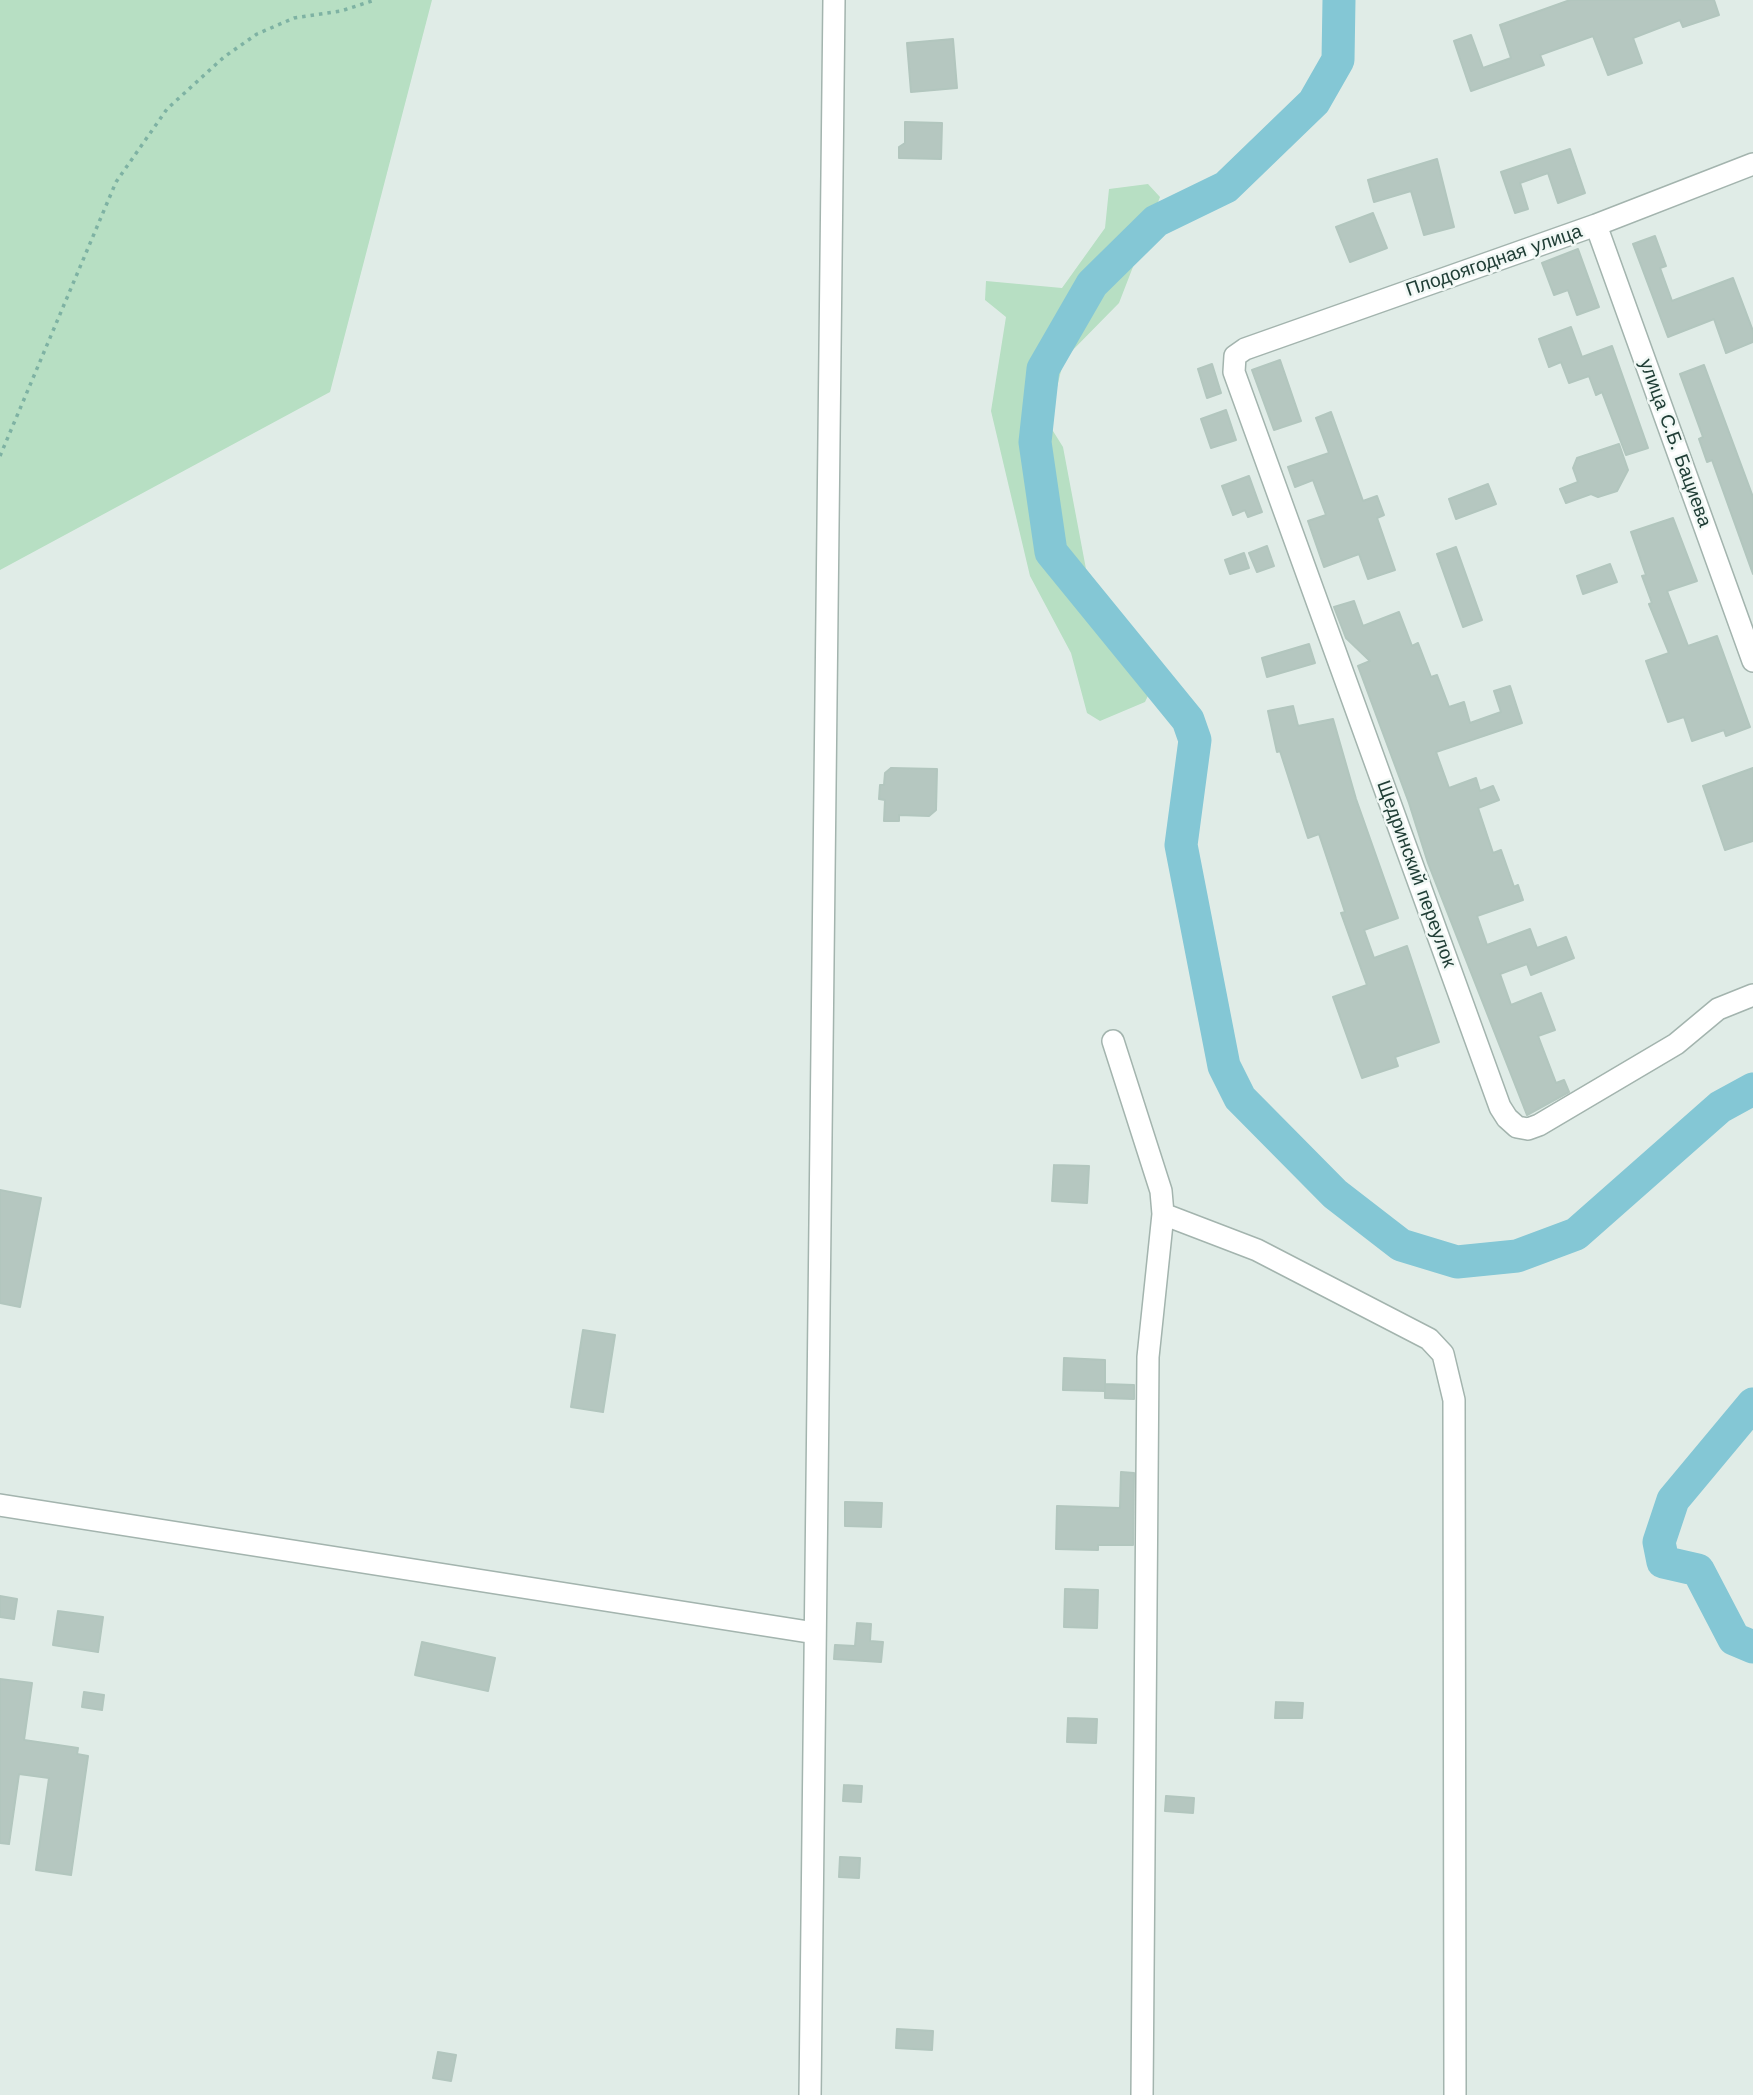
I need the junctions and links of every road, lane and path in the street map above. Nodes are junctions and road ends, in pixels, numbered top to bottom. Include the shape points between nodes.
1 (375, 0) edge
2 (834, 0) edge
3 (1753, 164) edge
4 (1596, 225) junction
5 (1235, 356) joint
6 (0, 456) edge
7 (1753, 661) edge
8 (1753, 995) edge
9 (1113, 1041) dead end
10 (1163, 1214) junction
11 (0, 1505) edge
12 (815, 1633) junction
13 (810, 2095) edge
14 (1142, 2095) edge
15 (1455, 2095) edge

1 - 6 path via 294,18 257,34 167,109 116,182
2 - 12 street
3 - 4 street, Плодоягодная улица
4 - 5 street, Плодоягодная улица
4 - 7 street, улица С.Б. Бациева
5 - 8 street, Щедринский переулок via 1234,372 1507,1118 1528,1129 1539,1125 1676,1044 1718,1009
9 - 10 street via 1161,1191
10 - 14 street via 1148,1357
10 - 15 street via 1256,1250 1429,1339 1443,1354 1454,1413
11 - 12 street
12 - 13 street

